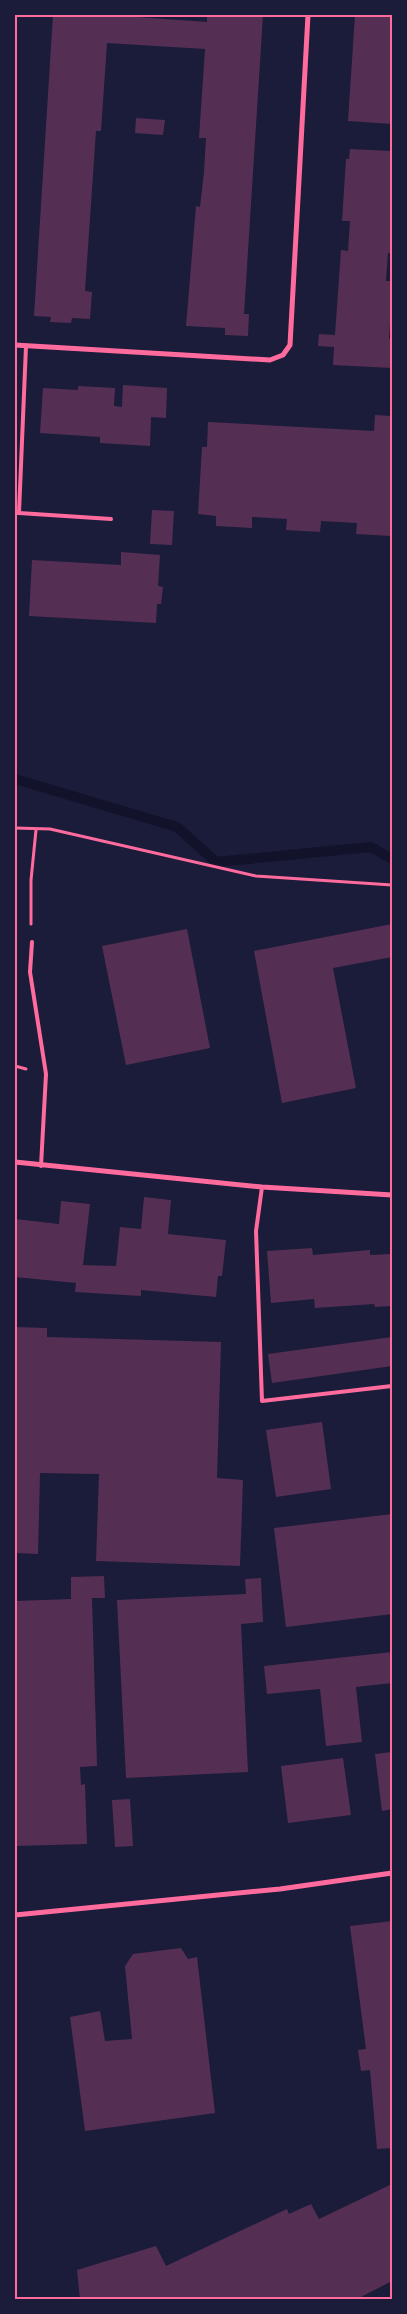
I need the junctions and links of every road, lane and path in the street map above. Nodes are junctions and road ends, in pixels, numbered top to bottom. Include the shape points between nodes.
1 (308, 15) edge
2 (15, 345) edge
3 (26, 346) junction
4 (17, 513) edge
5 (111, 519) dead end
6 (15, 828) edge
7 (36, 830) junction
8 (392, 885) edge
9 (32, 942) joint
10 (15, 1162) edge
11 (41, 1166) junction
12 (262, 1188) junction
13 (392, 1195) edge
14 (392, 1386) edge
15 (392, 1873) edge
16 (15, 1915) edge

1 - 3 street via 290,345 283,355 270,360
2 - 3 street
3 - 4 lane
4 - 5 lane
6 - 7 path
7 - 8 path via 50,829 256,876
7 - 9 path via 30,880
9 - 11 lane via 30,972 46,1074
10 - 11 street
11 - 12 street
12 - 13 street
12 - 14 lane via 256,1232 262,1402
15 - 16 street via 280,1889

